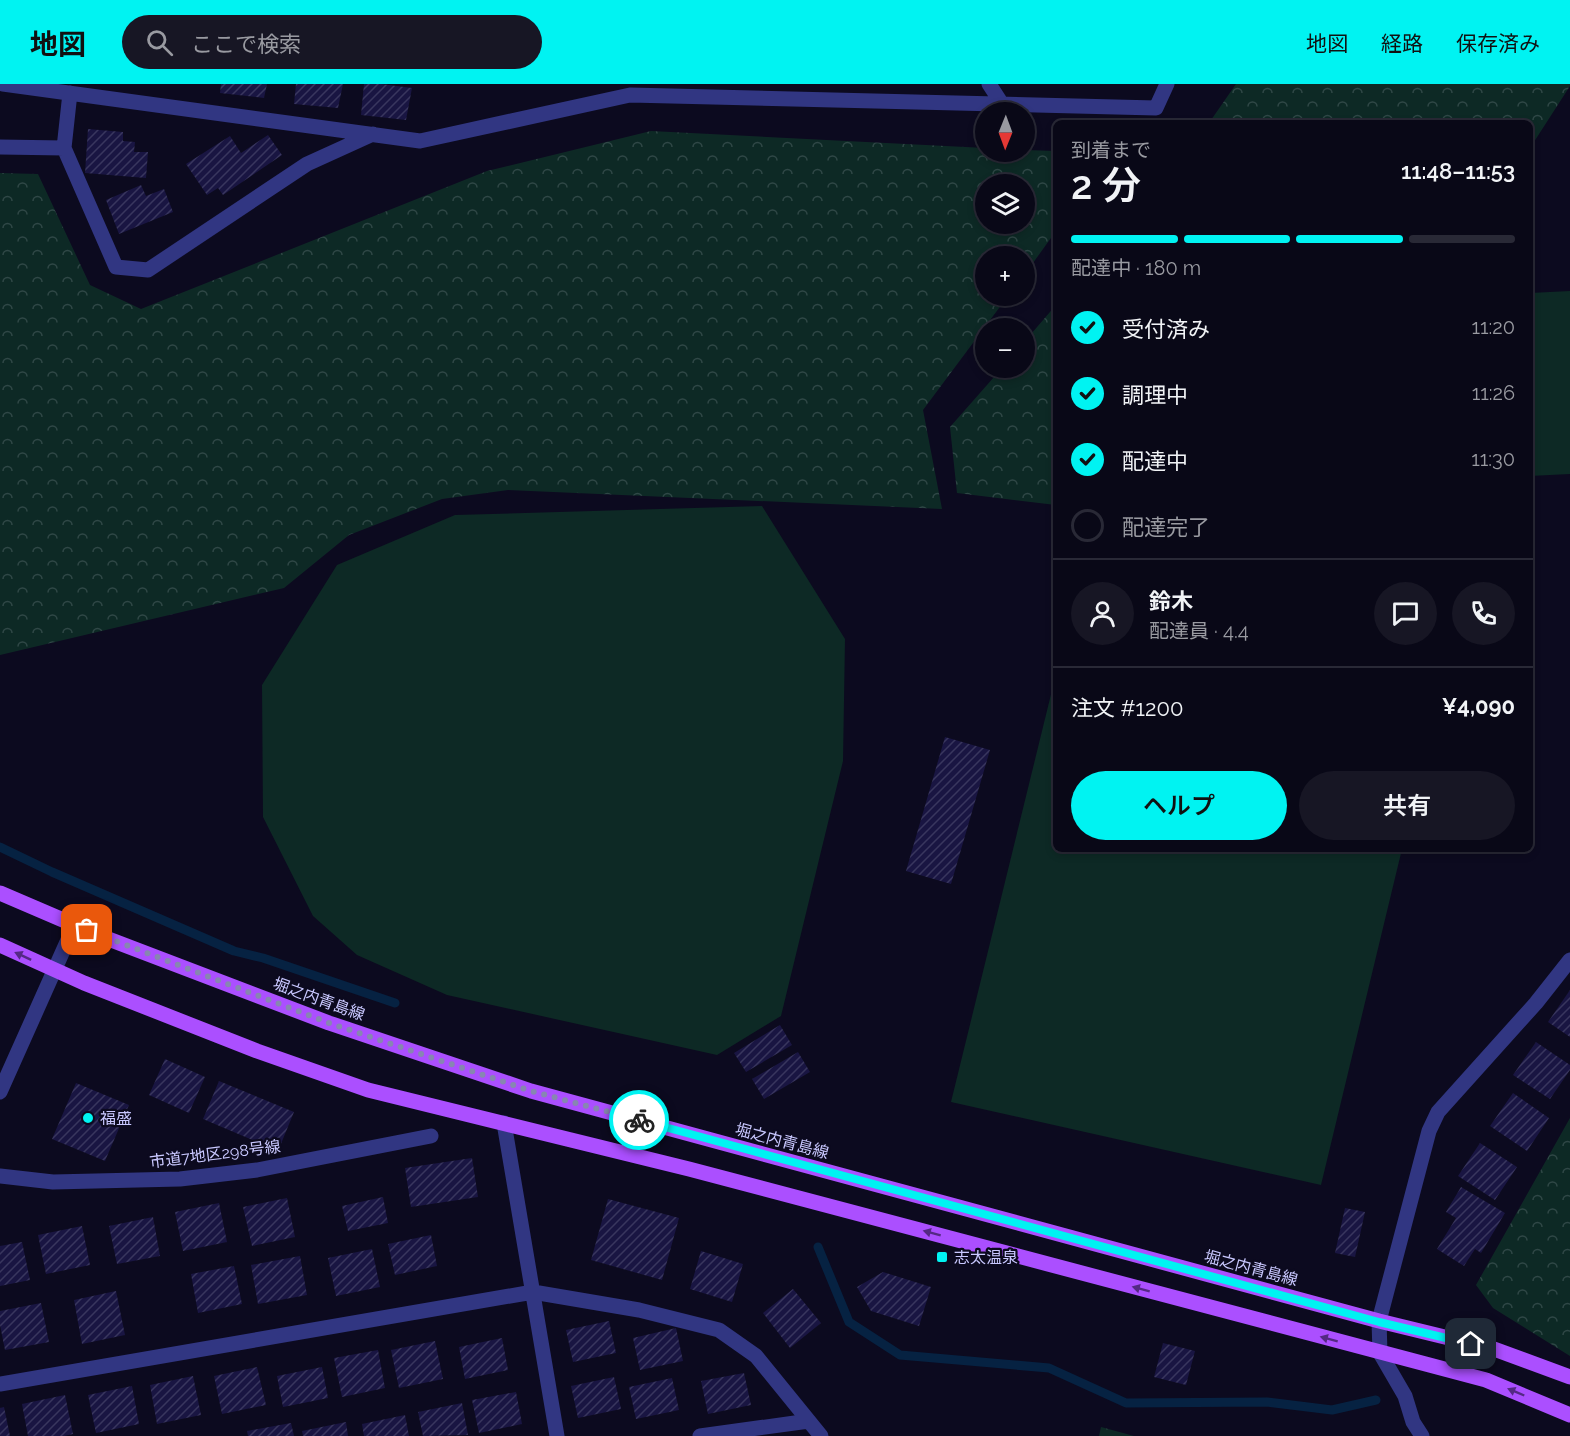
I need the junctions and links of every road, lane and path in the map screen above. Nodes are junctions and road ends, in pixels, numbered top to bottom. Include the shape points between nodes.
1 (3, 84) edge
2 (989, 84) edge
3 (1167, 84) edge
4 (70, 93) junction
5 (1001, 102) edge
6 (975, 103) edge
7 (1035, 105) edge
8 (373, 134) junction
9 (0, 147) edge
10 (64, 148) junction
11 (0, 893) edge
12 (75, 924) junction
13 (0, 945) edge
14 (1570, 960) edge
15 (54, 970) junction
16 (0, 1092) edge
17 (504, 1123) junction
18 (431, 1136) dead end
19 (0, 1176) edge
20 (533, 1292) junction
21 (1379, 1322) junction
22 (1380, 1353) junction
23 (1570, 1377) edge
24 (0, 1384) edge
25 (1570, 1415) edge
26 (809, 1421) junction
27 (557, 1436) edge
28 (700, 1436) edge
29 (821, 1436) edge
30 (1422, 1436) edge

1 - 4 street
2 - 5 street
3 - 7 street via 1156,108
4 - 8 street
4 - 10 street
6 - 8 street via 630,95 420,141
8 - 10 street via 308,164 148,270 116,267
9 - 10 street
11 - 12 main road, 堀之内青島線
12 - 15 street
12 - 21 main road, 堀之内青島線 via 329,1023 531,1091
15 -> 13 main road
14 - 21 street via 1438,1113 1429,1131
15 - 16 street
15 - 17 main road via 257,1051 368,1090
17 - 20 street
22 -> 17 main road via 689,1168
18 - 19 street, 市道7地区298号線 via 257,1170 180,1179 54,1182
20 - 24 street
20 - 26 street via 639,1310 719,1330 756,1356
20 - 27 street
21 - 22 street
21 - 23 main road, 堀之内青島線 via 1494,1349
25 -> 22 main road via 1486,1380
22 - 30 street
26 - 28 street
26 - 29 street

